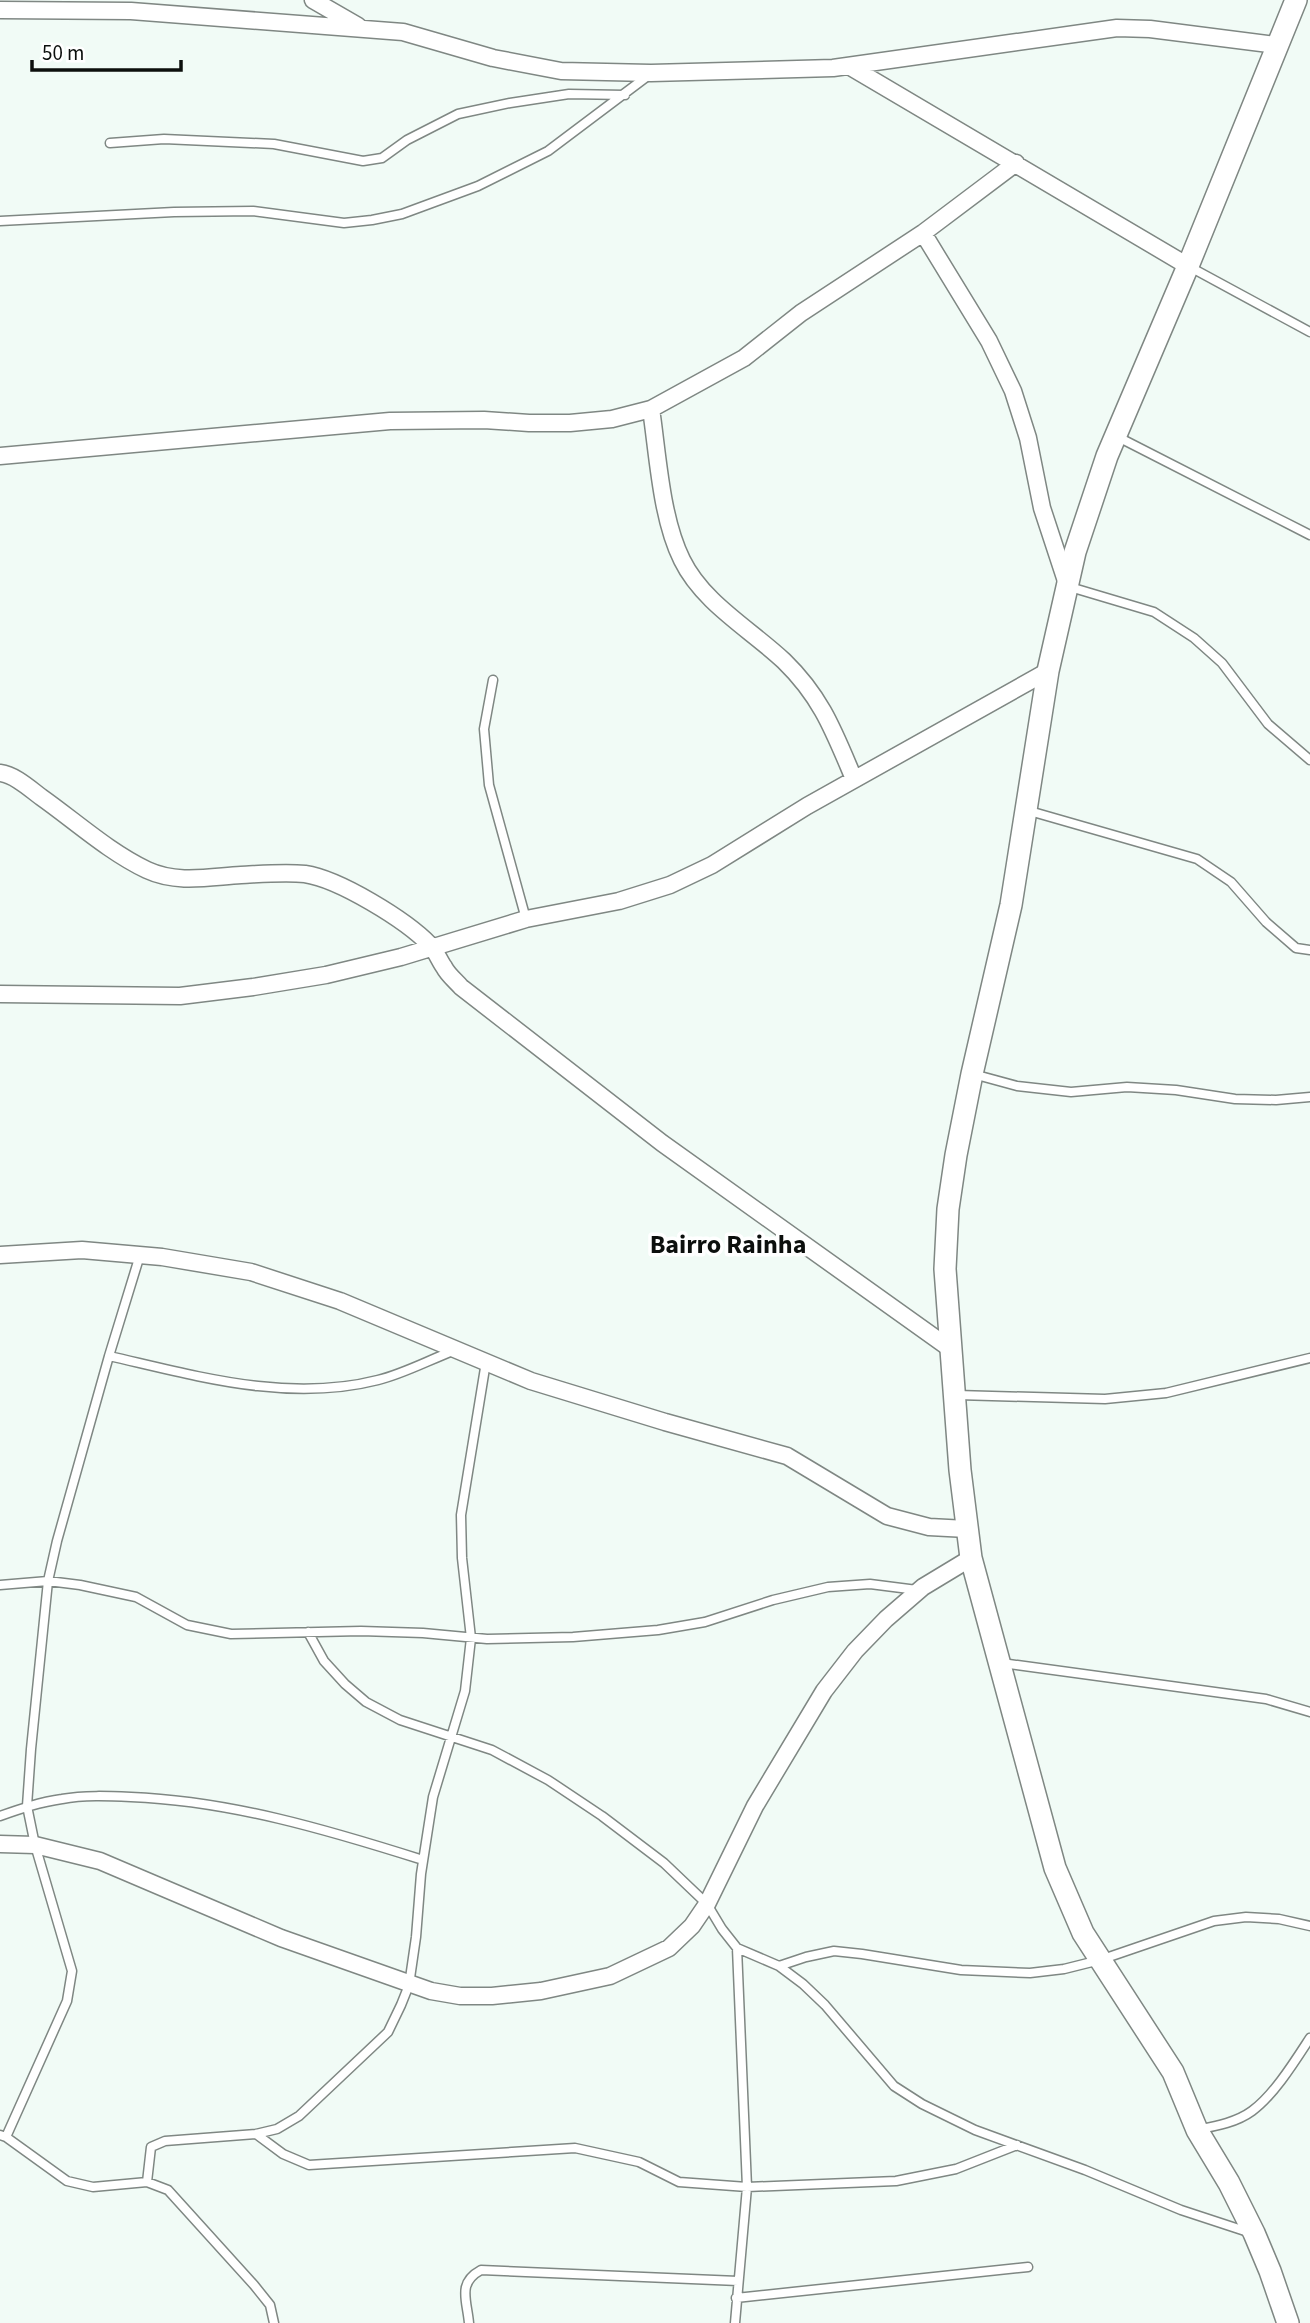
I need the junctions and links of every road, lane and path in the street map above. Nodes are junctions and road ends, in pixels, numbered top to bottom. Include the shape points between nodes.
1 (313, 0) edge
2 (1296, 0) edge
3 (0, 10) edge
4 (363, 29) junction
5 (1276, 45) junction
6 (849, 66) junction
7 (651, 73) junction
8 (625, 94) junction
9 (110, 143) dead end
10 (1016, 163) junction
11 (0, 221) edge
12 (923, 233) junction
13 (1188, 266) junction
14 (1310, 332) edge
15 (650, 409) junction
16 (1116, 436) junction
17 (0, 456) edge
18 (1310, 535) edge
19 (1067, 586) junction
20 (1048, 671) junction
21 (493, 680) dead end
22 (1310, 760) edge
23 (0, 773) edge
24 (854, 779) junction
25 (1026, 810) junction
26 (526, 919) junction
27 (432, 946) junction
28 (1310, 950) edge
29 (0, 994) edge
30 (972, 1074) junction
31 (1310, 1097) edge
32 (0, 1255) edge
33 (140, 1255) junction
34 (456, 1350) junction
35 (952, 1350) junction
36 (108, 1356) junction
37 (1310, 1358) edge
38 (486, 1362) junction
39 (955, 1395) junction
40 (967, 1529) junction
41 (971, 1558) junction
42 (48, 1581) junction
43 (0, 1585) edge
44 (920, 1590) junction
45 (309, 1632) junction
46 (471, 1638) junction
47 (999, 1662) junction
48 (1310, 1712) edge
49 (451, 1737) junction
50 (27, 1806) junction
51 (0, 1816) edge
52 (0, 1844) edge
53 (35, 1845) junction
54 (423, 1860) junction
55 (707, 1904) junction
56 (1310, 1926) edge
57 (737, 1948) junction
58 (1100, 1960) junction
59 (779, 1966) junction
60 (409, 1985) junction
61 (1310, 2038) edge
62 (1197, 2130) junction
63 (256, 2134) junction
64 (3, 2136) edge
65 (1017, 2146) junction
66 (147, 2182) junction
67 (747, 2188) junction
68 (1254, 2234) junction
69 (1028, 2267) dead end
70 (737, 2281) junction
71 (736, 2298) junction
72 (274, 2323) edge
73 (469, 2323) edge
74 (735, 2323) edge
75 (1288, 2323) edge

1 - 4 street
2 - 5 street
3 - 4 street via 131,11
4 - 7 street via 403,33 561,71
5 - 6 street via 1118,28
5 - 13 street
6 - 7 street
6 - 10 street
7 - 8 lane
8 - 9 lane via 569,94 458,114 407,139 382,158 363,161 274,144 164,139
8 - 11 lane via 548,151 478,186 402,214 344,223 253,211
10 - 12 street
10 - 13 street
12 - 15 street via 801,313 744,358
12 - 19 street via 989,341 1013,391
13 - 14 lane
13 - 16 street
15 - 17 street via 612,419 390,421
15 - 24 street via 668,524 682,561 698,585 813,693
16 - 18 lane
16 - 19 street via 1074,552
19 - 20 street
19 - 22 lane via 1154,612 1194,638 1222,663 1268,724
20 - 24 street
20 - 25 street
21 - 26 lane via 484,729 489,785
23 - 27 street via 17,780 145,870 184,880 307,874 369,902
24 - 26 street via 712,865 670,885 619,901
25 - 28 lane via 1197,859 1231,882 1296,948
25 - 30 street via 1011,905
26 - 27 street
27 - 29 street via 326,975 180,996
27 - 35 street via 461,988 662,1143
30 - 31 lane via 1017,1086 1071,1092 1127,1087 1235,1099
30 - 35 street via 948,1209 946,1269
32 - 33 street via 82,1250
33 - 34 street via 251,1272 340,1301
33 - 36 lane
34 - 36 lane via 379,1380 322,1390 249,1387
34 - 38 street
35 - 39 street
36 - 42 lane
37 - 39 lane via 1166,1393 1105,1399
38 - 40 street via 598,1402 787,1456 887,1516 929,1527
38 - 46 lane via 461,1515
39 - 40 street
40 - 41 street
41 - 44 street
41 - 47 street
42 - 43 lane
42 - 45 lane via 136,1597 187,1625 231,1634
42 - 50 lane
44 - 46 lane via 870,1584 828,1587 705,1622 658,1630
44 - 55 street via 862,1643 824,1691 755,1806
45 - 46 lane
45 - 49 lane via 324,1661 366,1702 400,1720
46 - 49 lane via 465,1691
47 - 48 lane via 1266,1699
47 - 58 street via 1055,1868
49 - 54 lane via 433,1797
49 - 55 lane via 492,1750 548,1780 664,1863
50 - 51 lane
50 - 53 lane
50 - 54 lane via 100,1796 215,1805 339,1834
52 - 53 street
53 - 60 street via 100,1861 281,1938
53 - 64 lane via 72,1971 67,2001
54 - 60 lane
55 - 57 lane
55 - 60 street via 669,1948 610,1976 492,1996 460,1996
56 - 58 lane via 1246,1917 1214,1921
57 - 59 lane
57 - 67 lane
58 - 59 lane via 1008,1974 834,1951
58 - 62 street via 1174,2072
59 - 65 lane via 825,2005 894,2086 975,2130
60 - 63 lane via 388,2032 299,2116
61 - 62 lane via 1286,2074 1251,2111
62 - 68 street
63 - 66 lane via 165,2141 151,2147
63 - 67 lane via 283,2154 309,2165 575,2148 639,2162 679,2182
64 - 66 lane via 66,2181 93,2187
65 - 67 lane via 956,2169 896,2181
65 - 68 lane
66 - 72 lane via 168,2190 254,2285 270,2305
67 - 70 lane
68 - 75 street
69 - 71 lane
70 - 71 lane
70 - 73 lane via 481,2270 471,2275 464,2289
71 - 74 lane

